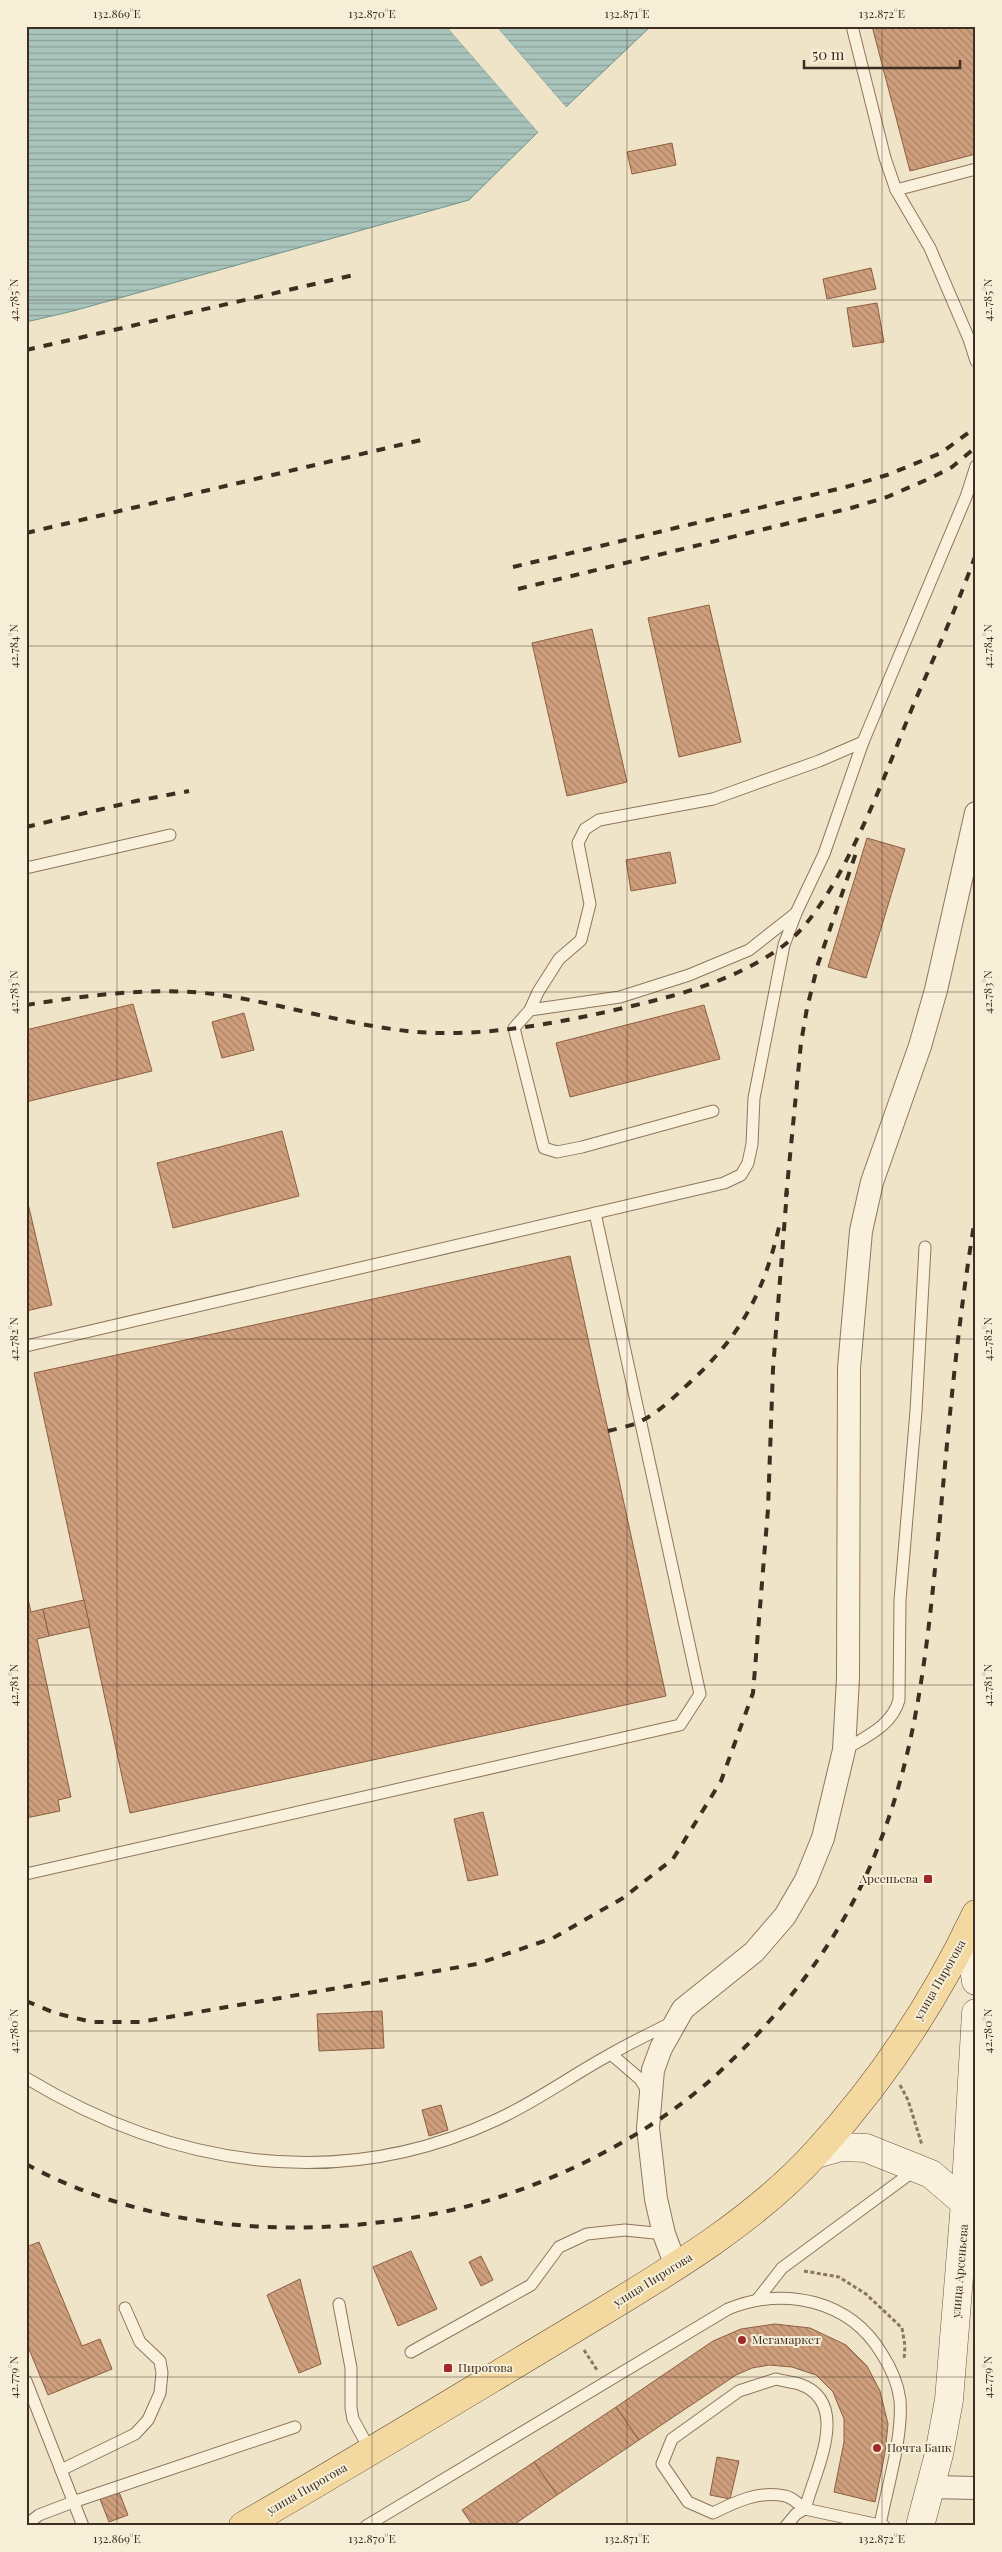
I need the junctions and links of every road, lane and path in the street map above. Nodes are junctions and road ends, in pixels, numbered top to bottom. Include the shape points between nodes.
1 (852, 26) edge
2 (976, 169) edge
3 (896, 190) junction
4 (976, 361) edge
5 (976, 466) edge
6 (863, 742) junction
7 (976, 813) edge
8 (170, 835) dead end
9 (26, 868) edge
10 (796, 913) junction
11 (530, 1010) junction
12 (713, 1111) dead end
13 (595, 1213) junction
14 (925, 1247) dead end
15 (26, 1346) edge
16 (844, 1750) junction
17 (26, 1874) edge
18 (972, 1922) edge
19 (976, 1981) edge
20 (976, 2014) edge
21 (674, 2022) junction
22 (611, 2054) junction
23 (886, 2067) junction
24 (26, 2078) edge
25 (650, 2096) junction
26 (816, 2154) junction
27 (924, 2171) junction
28 (971, 2208) edge
29 (664, 2234) junction
30 (676, 2266) junction
31 (757, 2300) junction
32 (339, 2304) dead end
33 (125, 2308) dead end
34 (571, 2330) junction
35 (411, 2352) dead end
36 (26, 2381) edge
37 (605, 2381) junction
38 (295, 2427) dead end
39 (371, 2452) junction
40 (61, 2470) junction
41 (930, 2487) junction
42 (976, 2488) edge
43 (73, 2502) junction
44 (806, 2509) junction
45 (385, 2521) edge
46 (26, 2525) edge
47 (882, 2525) edge
48 (83, 2526) edge
49 (243, 2526) edge
50 (366, 2526) edge
51 (786, 2526) edge
52 (920, 2526) edge

1 - 3 lane via 884,158
2 - 3 lane
3 - 4 lane via 930,248
5 - 6 lane
6 - 10 lane via 824,854
6 - 11 lane via 713,799 599,820 585,829 578,843 590,904 581,940 554,965
7 - 16 street via 936,990 920,1046 872,1182 861,1230 848,1368 848,1678
8 - 9 lane
10 - 11 lane via 749,950 689,975 620,997
10 - 13 lane via 784,945 754,1098 750,1153 741,1175 724,1184
11 - 12 lane via 514,1028 544,1148 557,1152 582,1147
13 - 15 lane
13 - 17 lane via 700,1694 680,1725
14 - 16 lane via 916,1411 900,1600 899,1700 895,1713 883,1726
16 - 21 street via 822,1838 806,1880 785,1916 754,1952 682,2009
18 - 19 main road
18 - 23 main road, улица Пирогова via 931,2001
20 - 28 main road, улица Арсеньева
21 - 22 lane
21 - 25 street via 653,2070
22 - 24 lane via 496,2120 411,2151 376,2159 328,2163 266,2163 164,2139 69,2104
22 - 25 lane via 640,2079
23 - 26 main road, улица Пирогова
23 - 27 path via 908,2100
25 - 29 street via 649,2137 656,2199
26 - 27 main road via 841,2147 866,2148
26 - 30 main road, улица Пирогова via 736,2224
27 - 28 main road
27 - 31 lane via 782,2268
28 - 41 main road, улица Арсеньева via 949,2400
29 - 30 street
29 - 35 lane via 625,2230 587,2234 559,2247 531,2285
30 - 34 main road, улица Пирогова
31 - 37 lane via 728,2309
31 - 47 lane via 797,2299 838,2310 867,2332 888,2363 900,2400
32 - 39 lane via 351,2368 353,2419
33 - 40 lane via 140,2342 160,2361 160,2393 148,2420 135,2434
34 - 37 path
34 - 39 main road, улица Пирогова
36 - 40 lane
37 - 45 lane
38 - 43 lane
39 - 49 main road, улица Пирогова
40 - 43 lane
41 - 42 street
41 - 52 main road, улица Арсеньева
43 - 46 lane via 39,2515
43 - 48 lane
44 - 44 lane via 787,2496 756,2496 713,2513 688,2502 662,2464 672,2439 739,2391 776,2379 800,2384 815,2393 826,2412 828,2433
44 - 47 lane
44 - 51 lane via 796,2514
45 - 50 lane

